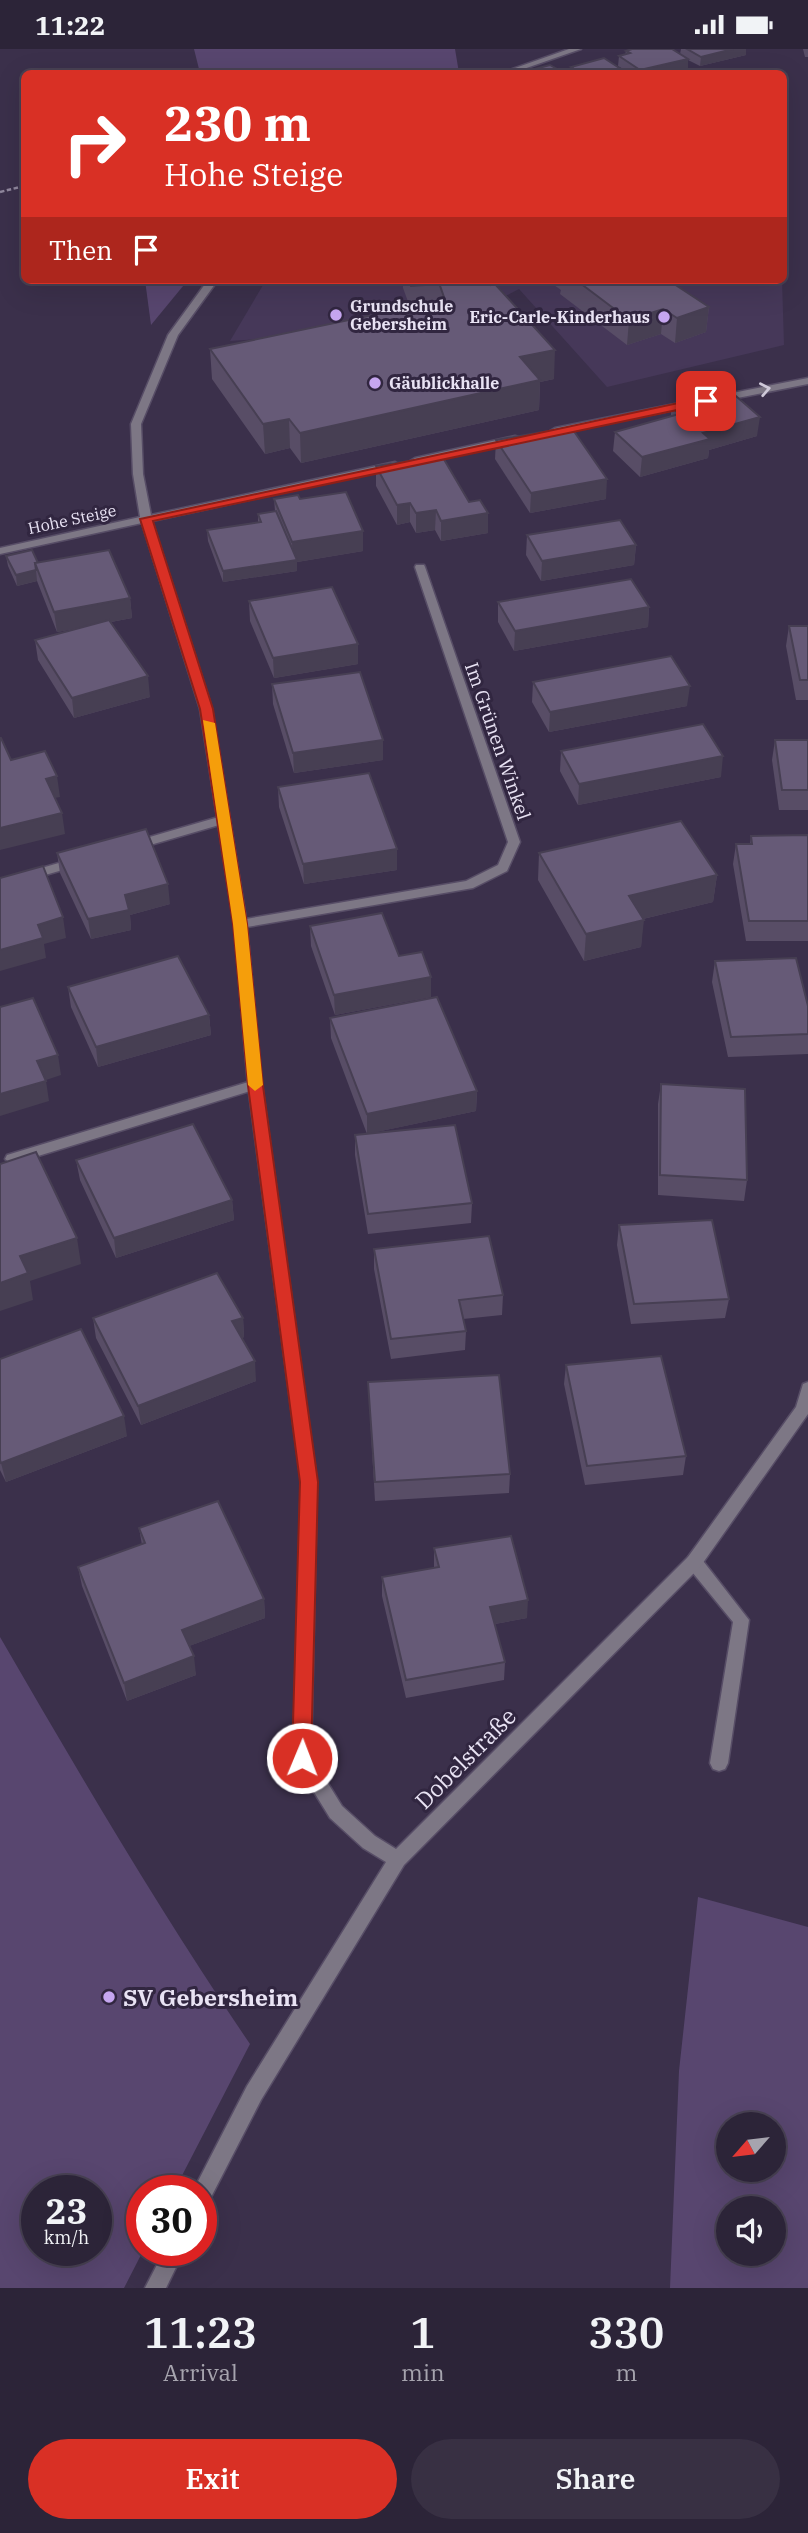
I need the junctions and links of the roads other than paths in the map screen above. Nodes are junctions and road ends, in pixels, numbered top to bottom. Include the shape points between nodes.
1 (576, 49) edge
2 (514, 70) edge
3 (210, 284) edge
4 (808, 381) edge
5 (539, 434) edge
6 (525, 437) edge
7 (146, 519) junction
8 (0, 551) edge
9 (420, 567) dead end
10 (222, 820) junction
11 (118, 850) edge
12 (92, 857) edge
13 (0, 884) edge
14 (240, 924) junction
15 (255, 1086) junction
16 (12, 1159) edge
17 (808, 1388) edge
18 (694, 1562) junction
19 (719, 1763) dead end
20 (398, 1859) junction
21 (212, 2175) edge
22 (166, 2266) edge
23 (155, 2288) edge

1 - 2 street
3 - 7 street via 173,335 135,424
5 -> 4 street
6 - 7 street, Hohe Steige
7 - 8 street, Hohe Steige
7 - 10 street via 206,709
9 - 14 street, Im Grünen Winkel via 514,842 503,868 469,885
10 - 11 street
10 - 14 street
12 - 13 street
14 - 15 street
15 - 16 street
15 - 20 street via 309,1482 302,1758 337,1812 369,1842
17 - 18 street, Dobelstraße via 803,1409
18 - 19 street via 741,1620
18 - 20 street, Dobelstraße
20 - 21 street, Dobelstraße via 254,2093
22 - 23 street

